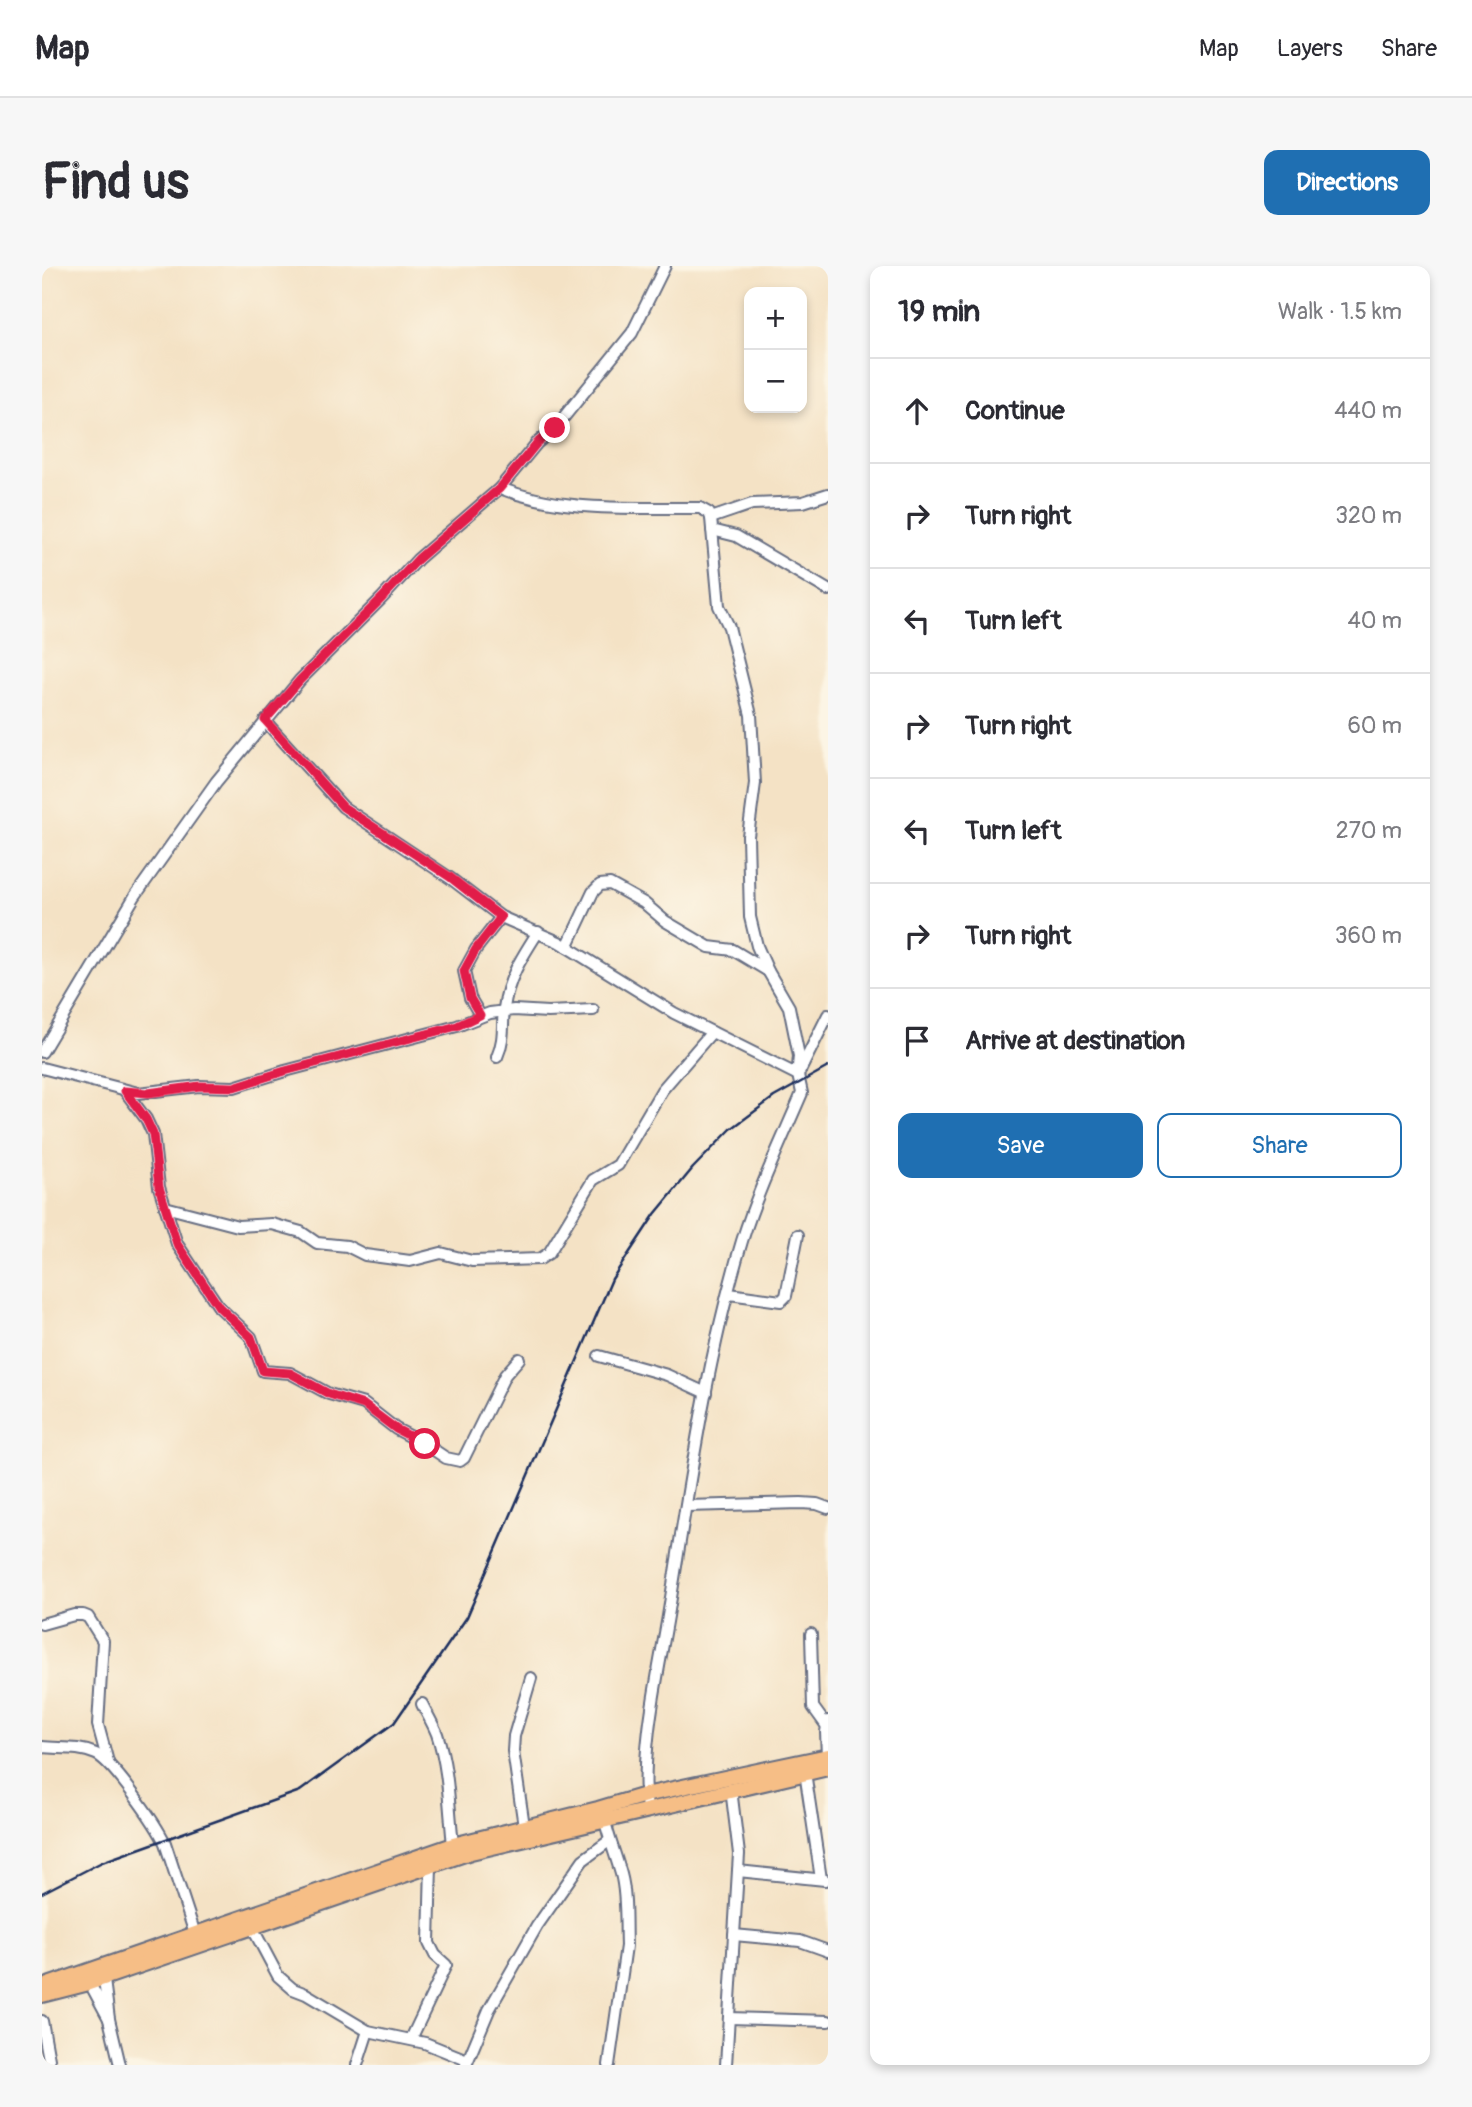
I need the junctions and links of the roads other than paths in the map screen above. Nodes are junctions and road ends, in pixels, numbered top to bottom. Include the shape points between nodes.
1 (665, 266) edge
2 (500, 488) junction
3 (828, 494) edge
4 (711, 518) junction
5 (712, 530) junction
6 (828, 590) edge
7 (265, 720) junction
8 (501, 917) junction
9 (538, 932) junction
10 (567, 947) junction
11 (768, 971) junction
12 (593, 1010) dead end
13 (503, 1011) junction
14 (480, 1015) junction
15 (828, 1016) edge
16 (712, 1032) junction
17 (42, 1052) edge
18 (497, 1057) dead end
19 (42, 1068) edge
20 (797, 1074) junction
21 (125, 1091) junction
22 (165, 1207) junction
23 (798, 1235) dead end
24 (729, 1294) junction
25 (598, 1356) dead end
26 (519, 1359) dead end
27 (706, 1393) junction
28 (686, 1506) junction
29 (828, 1508) edge
30 (42, 1624) edge
31 (811, 1634) dead end
32 (531, 1678) dead end
33 (422, 1704) dead end
34 (827, 1723) edge
35 (42, 1747) edge
36 (828, 1756) edge
37 (108, 1762) junction
38 (828, 1768) edge
39 (805, 1772) junction
40 (731, 1789) junction
41 (645, 1795) junction
42 (647, 1811) junction
43 (605, 1821) junction
44 (524, 1826) junction
45 (609, 1841) junction
46 (453, 1845) junction
47 (431, 1864) junction
48 (738, 1871) junction
49 (824, 1880) edge
50 (252, 1927) junction
51 (195, 1934) junction
52 (734, 1935) junction
53 (828, 1951) edge
54 (139, 1966) junction
55 (103, 1972) junction
56 (87, 1978) junction
57 (42, 1987) edge
58 (63, 1991) junction
59 (42, 1995) edge
60 (104, 2005) junction
61 (729, 2018) junction
62 (42, 2021) edge
63 (828, 2021) edge
64 (368, 2031) junction
65 (411, 2039) junction
66 (466, 2063) edge
67 (50, 2065) edge
68 (120, 2065) edge
69 (357, 2065) edge
70 (610, 2065) edge
71 (726, 2065) edge

1 - 2 street via 632,333
2 - 4 street via 566,505 700,508
2 - 7 street via 418,559
3 - 4 street via 803,502 752,503
4 - 5 street
5 - 6 street via 736,536
5 - 11 street via 719,606 729,627 751,715 755,783 748,827 748,905
7 - 8 street via 343,807 450,877
7 - 17 street via 135,896
8 - 9 street
8 - 14 street via 464,971 470,998
9 - 10 street
9 - 13 street via 514,969
10 - 11 street via 593,892 610,884 709,947 733,950
10 - 16 street
11 - 20 street via 789,1007 800,1060
12 - 13 street
13 - 14 street
13 - 18 street via 504,1035
14 - 21 street via 457,1026 247,1085
15 - 20 street
16 - 20 street
16 - 22 street via 662,1090 618,1165 596,1177 549,1253 540,1259 472,1261 441,1253 410,1261 365,1255 347,1246 312,1242 301,1232 272,1224 238,1226
19 - 21 street
20 - 24 street via 802,1093 759,1196
21 - 22 street via 153,1134
22 - 26 street via 177,1244 219,1307 251,1337 263,1371 290,1373 329,1394 364,1405 446,1458 464,1458 505,1375
23 - 24 street via 786,1296 781,1301
24 - 27 street
25 - 27 street via 667,1374
27 - 28 street
28 - 29 street via 801,1503
28 - 41 street via 650,1724
30 - 37 street via 83,1615 101,1635 97,1725
31 - 34 street via 813,1707
32 - 44 street via 513,1751
33 - 46 street via 437,1734
34 - 36 street
35 - 37 street via 71,1747
36 - 41 main road
37 - 51 street via 159,1830
38 - 39 main road
39 - 40 main road
39 - 49 street
40 - 42 main road
40 - 48 street
41 - 42 street
41 - 44 main road
42 - 43 main road
43 - 45 street
43 - 47 main road
44 - 46 main road
45 - 66 street via 583,1860 537,1926 489,2010
45 - 70 street via 622,1876 625,1937
46 - 51 main road
47 - 50 main road
47 - 65 street via 429,1943 446,1965
48 - 49 street
48 - 52 street
50 - 54 main road
50 - 64 street via 284,1983
51 - 55 main road
52 - 53 street via 800,1941
52 - 61 street
54 - 55 main road
54 - 60 street via 114,1984
55 - 56 main road
55 - 60 street
56 - 57 main road
56 - 58 main road
56 - 60 street
58 - 59 main road
58 - 60 street via 87,1995
60 - 68 street
61 - 63 street
61 - 71 street
62 - 67 street
64 - 65 street
64 - 69 street
65 - 66 street

